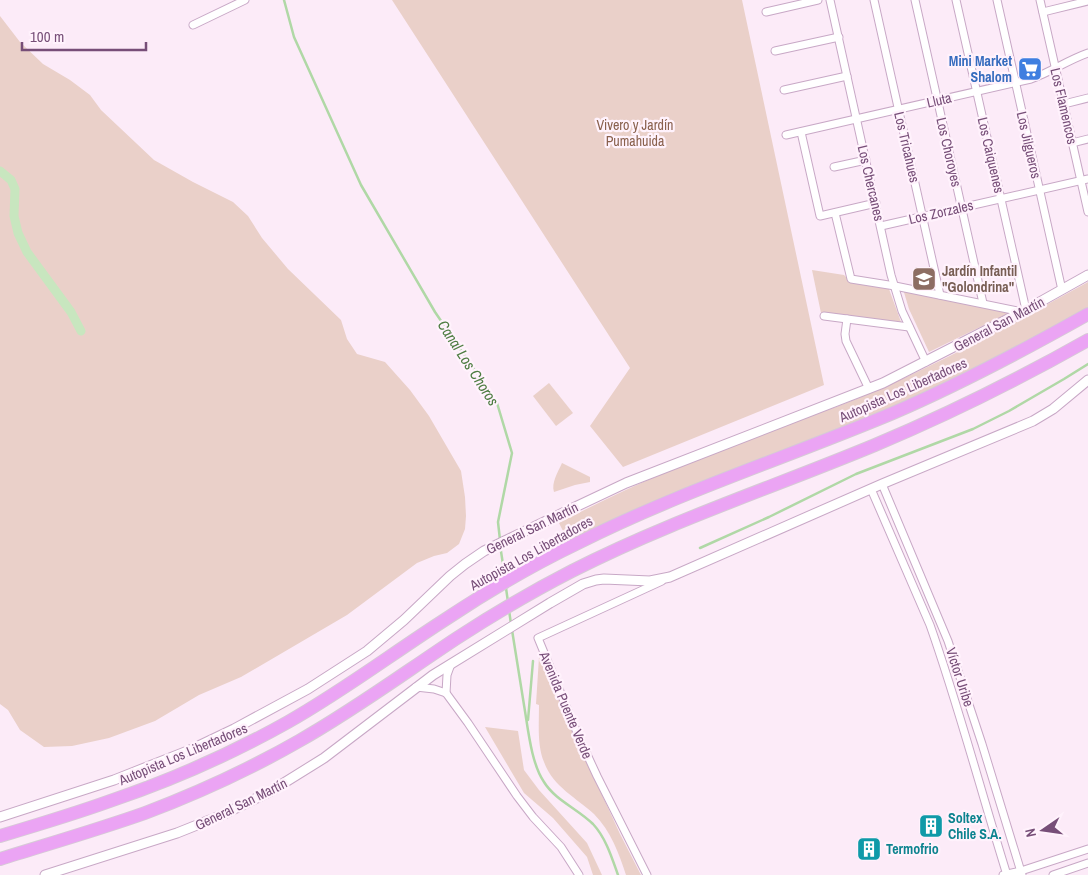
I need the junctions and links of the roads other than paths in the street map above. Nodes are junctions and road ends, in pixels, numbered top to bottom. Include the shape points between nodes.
1 (245, 0) edge
2 (818, 0) edge
3 (830, 0) edge
4 (874, 0) edge
5 (915, 0) edge
6 (956, 0) edge
7 (997, 0) edge
8 (1040, 0) edge
9 (1088, 1) edge
10 (766, 12) dead end
11 (1043, 12) junction
12 (193, 25) dead end
13 (839, 37) junction
14 (775, 51) dead end
15 (1088, 53) edge
16 (1056, 68) junction
17 (847, 76) junction
18 (1015, 83) junction
19 (784, 90) dead end
20 (977, 92) junction
21 (1088, 98) edge
22 (938, 101) junction
23 (1064, 104) junction
24 (898, 110) junction
25 (857, 119) junction
26 (801, 132) junction
27 (786, 135) dead end
28 (1088, 139) edge
29 (1072, 143) junction
30 (866, 160) junction
31 (834, 167) dead end
32 (1084, 180) edge
33 (1040, 190) junction
34 (1001, 199) junction
35 (876, 204) junction
36 (962, 208) junction
37 (1088, 212) edge
38 (835, 213) junction
39 (922, 216) junction
40 (881, 226) junction
41 (1088, 275) edge
42 (894, 286) junction
43 (1062, 290) junction
44 (940, 295) junction
45 (983, 303) junction
46 (1024, 311) junction
47 (1088, 314) edge
48 (824, 316) dead end
49 (846, 318) junction
50 (909, 327) junction
51 (1088, 340) edge
52 (926, 362) junction
53 (1088, 380) edge
54 (869, 389) junction
55 (882, 484) junction
56 (871, 489) junction
57 (670, 577) junction
58 (956, 662) junction
59 (451, 663) junction
60 (944, 665) junction
61 (416, 687) junction
62 (446, 693) junction
63 (0, 817) edge
64 (0, 836) edge
65 (1088, 849) edge
66 (0, 859) edge
67 (1088, 863) edge
68 (1022, 873) edge
69 (45, 875) edge
70 (579, 875) edge
71 (647, 875) edge
72 (1006, 875) edge
73 (1053, 875) edge

1 - 12 street
2 - 10 street
3 - 13 street, Los Chercanes
4 - 24 street, Los Tricahues
5 - 22 street, Los Choroyes
6 - 20 street, Los Caiquenes
7 - 18 street, Los Jilgueros
8 - 11 street, Los Flamencos
9 - 11 street
11 - 16 street, Los Flamencos
13 - 14 street
13 - 17 street, Los Chercanes
15 - 16 street, Lluta
16 - 18 street, Lluta
16 - 23 street, Los Flamencos
17 - 19 street
17 - 25 street, Los Chercanes
18 - 20 street, Lluta
18 - 33 street, Los Jilgueros
20 - 22 street, Lluta
20 - 34 street, Los Caiquenes
21 - 23 street
22 - 24 street, Lluta
22 - 36 street, Los Choroyes
23 - 29 street, Los Flamencos
24 - 25 street, Lluta
24 - 39 street, Los Tricahues
25 - 26 street, Lluta
25 - 30 street, Los Chercanes
26 - 27 street, Lluta
26 - 38 street via 820,216
28 - 29 street
29 - 32 street, Los Flamencos
30 - 31 street
30 - 35 street, Los Chercanes
32 - 33 street, Los Zorzales
32 - 37 street, Los Flamencos
33 - 34 street, Los Zorzales
33 - 43 street, Los Jilgueros
34 - 36 street, Los Zorzales
34 - 46 street, Los Caiquenes
35 - 38 street
35 - 40 street, Los Chercanes
36 - 39 street, Los Zorzales
36 - 45 street, Los Choroyes
38 - 42 street via 851,279
39 - 40 street, Los Zorzales
39 - 44 street, Los Tricahues
40 - 42 street, Los Chercanes
41 - 43 street, General San Martín
42 - 44 street
42 - 50 street, Los Chercanes
43 - 46 street, General San Martín
44 - 45 street
45 - 46 street
46 - 52 street, General San Martín
47 - 64 highway, Autopista Los Libertadores via 937,393 579,542 492,590 339,691 234,750 143,790
48 - 49 street
49 - 50 street
49 - 54 street via 846,341
50 - 52 street, Los Chercanes
51 - 66 highway via 923,424 638,540 573,571 495,614 329,723 236,774 147,812
52 - 54 street, General San Martín
53 - 55 street, General San Martín via 1033,421
54 - 63 street, General San Martín via 650,473 512,537 465,564 367,651 257,717 197,747 123,777
55 - 56 street, General San Martín
55 - 58 street, Víctor Uribe
56 - 57 street, General San Martín
56 - 60 street, Víctor Uribe
57 - 59 street, General San Martín via 650,581 596,580 582,584
57 - 71 street, Avenida Puente Verde via 538,638 578,735
58 - 60 street
58 - 68 street, Víctor Uribe
59 - 61 street, General San Martín
59 - 62 street
60 - 72 street, Víctor Uribe
61 - 62 street
61 - 69 street, General San Martín via 324,758 253,800 177,833
62 - 70 street via 517,796 561,847
65 - 68 street
67 - 73 street
68 - 72 street

